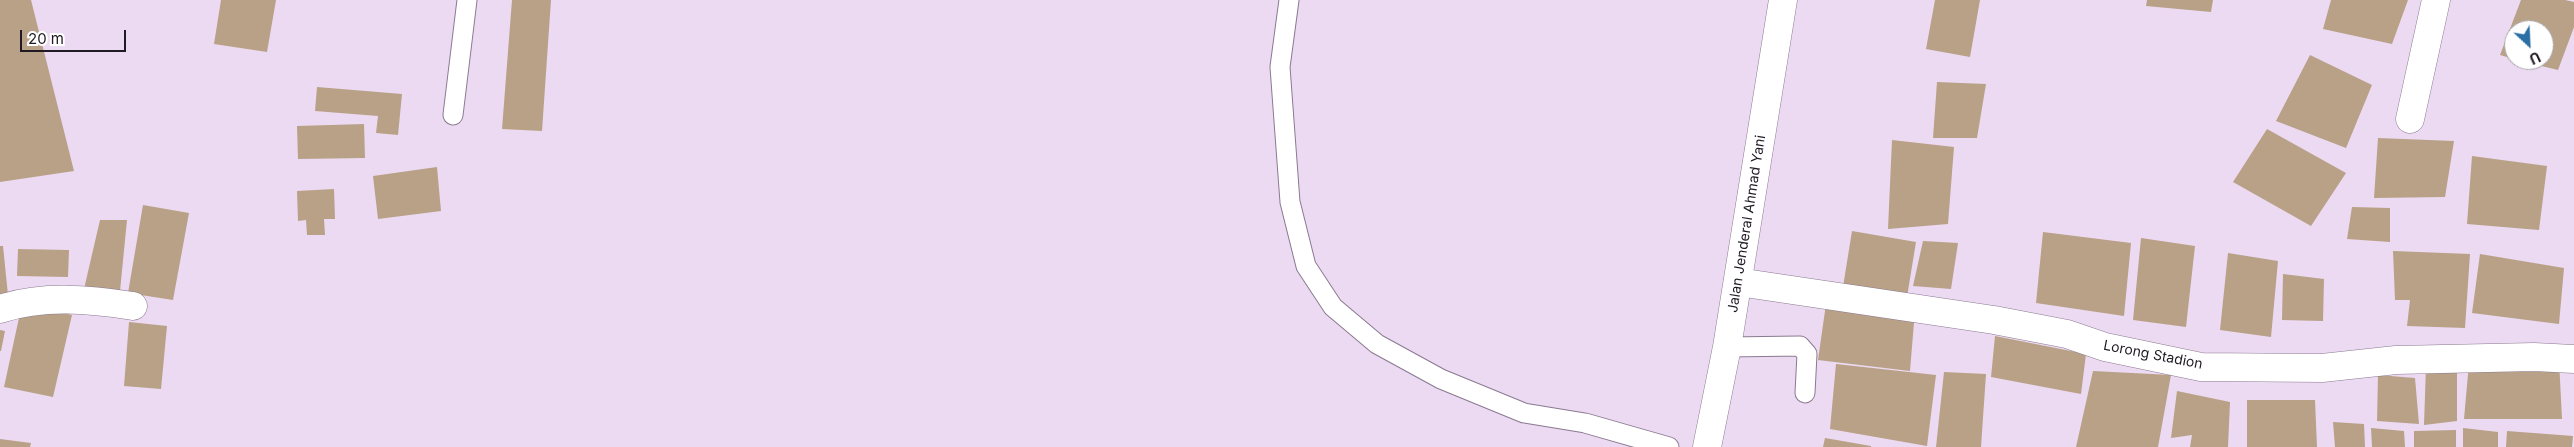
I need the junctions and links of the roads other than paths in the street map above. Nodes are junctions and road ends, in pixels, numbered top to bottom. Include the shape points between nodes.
1 (467, 0) edge
2 (1289, 0) edge
3 (1783, 0) edge
4 (2436, 0) edge
5 (454, 115) dead end
6 (2410, 119) dead end
7 (1738, 282) junction
8 (133, 306) dead end
9 (0, 309) edge
10 (1727, 347) junction
11 (2574, 359) edge
12 (1805, 393) dead end
13 (1669, 447) edge
14 (1707, 447) edge

1 - 5 lane
2 - 13 lane via 1280,67 1290,202 1306,266 1333,307 1377,344 1441,379 1524,413 1585,423
3 - 7 main road, Jalan Jenderal Ahmad Yani
4 - 6 main road
7 - 10 main road, Jalan Jenderal Ahmad Yani
7 - 11 main road, Lorong Stadion via 2003,322 2067,334 2157,359 2201,366 2322,368 2396,360
8 - 9 main road via 91,300 52,300 22,302
10 - 12 lane via 1800,346 1808,354
10 - 14 main road, Jalan Jenderal Ahmad Yani

